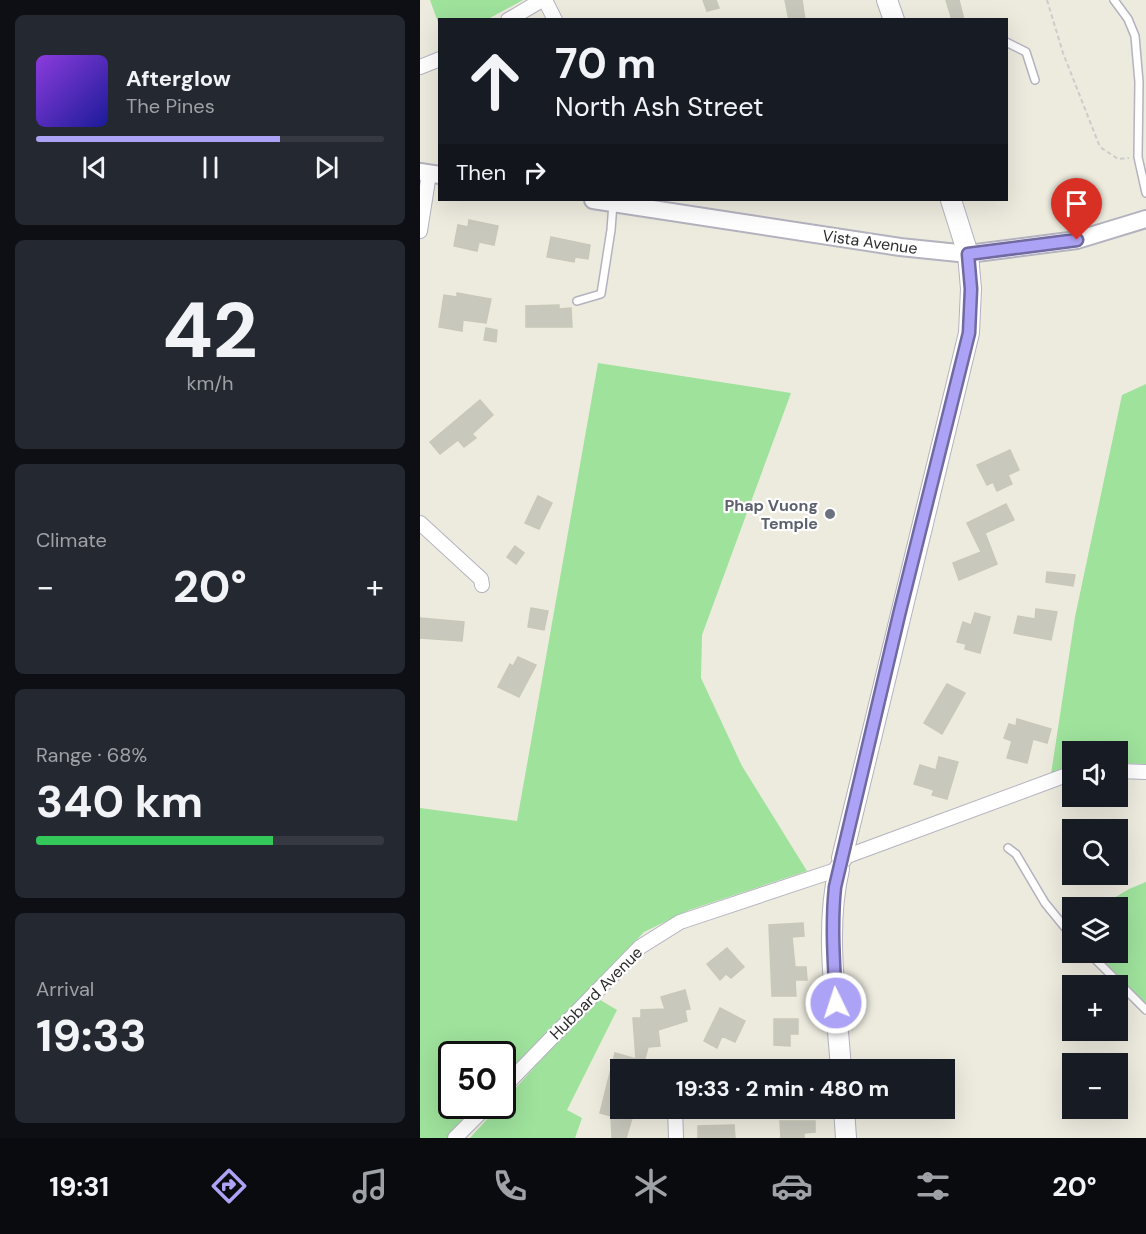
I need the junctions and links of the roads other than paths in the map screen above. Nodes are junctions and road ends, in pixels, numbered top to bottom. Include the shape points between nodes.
1 (544, 0) edge
2 (887, 0) edge
3 (1114, 0) edge
4 (512, 18) edge
5 (554, 18) edge
6 (893, 18) edge
7 (1008, 43) edge
8 (438, 60) edge
9 (420, 67) edge
10 (1035, 80) dead end
11 (430, 174) edge
12 (1146, 193) edge
13 (600, 201) edge
14 (951, 201) edge
15 (613, 203) junction
16 (1146, 219) edge
17 (420, 231) edge
18 (968, 254) junction
19 (577, 301) dead end
20 (420, 523) edge
21 (482, 585) dead end
22 (1128, 771) edge
23 (1146, 772) edge
24 (1062, 777) edge
25 (1008, 848) dead end
26 (841, 863) junction
27 (1062, 924) edge
28 (1099, 963) edge
29 (1146, 1010) edge
30 (840, 1059) edge
31 (516, 1075) edge
32 (474, 1119) edge
33 (675, 1119) edge
34 (845, 1119) edge
35 (455, 1138) edge
36 (676, 1138) edge
37 (846, 1138) edge

1 - 4 street
1 - 5 street
2 - 6 main road
3 - 12 lane via 1135,36 1138,157
7 - 10 lane via 1026,52
8 - 9 street
11 - 17 street
13 - 15 street, Vista Avenue
14 - 18 main road
15 - 18 street, Vista Avenue
15 - 19 lane via 601,294
16 - 18 street, Vista Avenue via 1077,240
18 - 26 main road via 969,333
20 - 21 street via 481,579
22 - 23 street
24 - 26 street, Hubbard Avenue
25 - 27 lane via 1017,854 1045,903
26 - 30 main road via 833,907
26 - 31 street, Hubbard Avenue via 680,922 640,947
28 - 29 lane
32 - 35 street
33 - 36 street
34 - 37 main road

